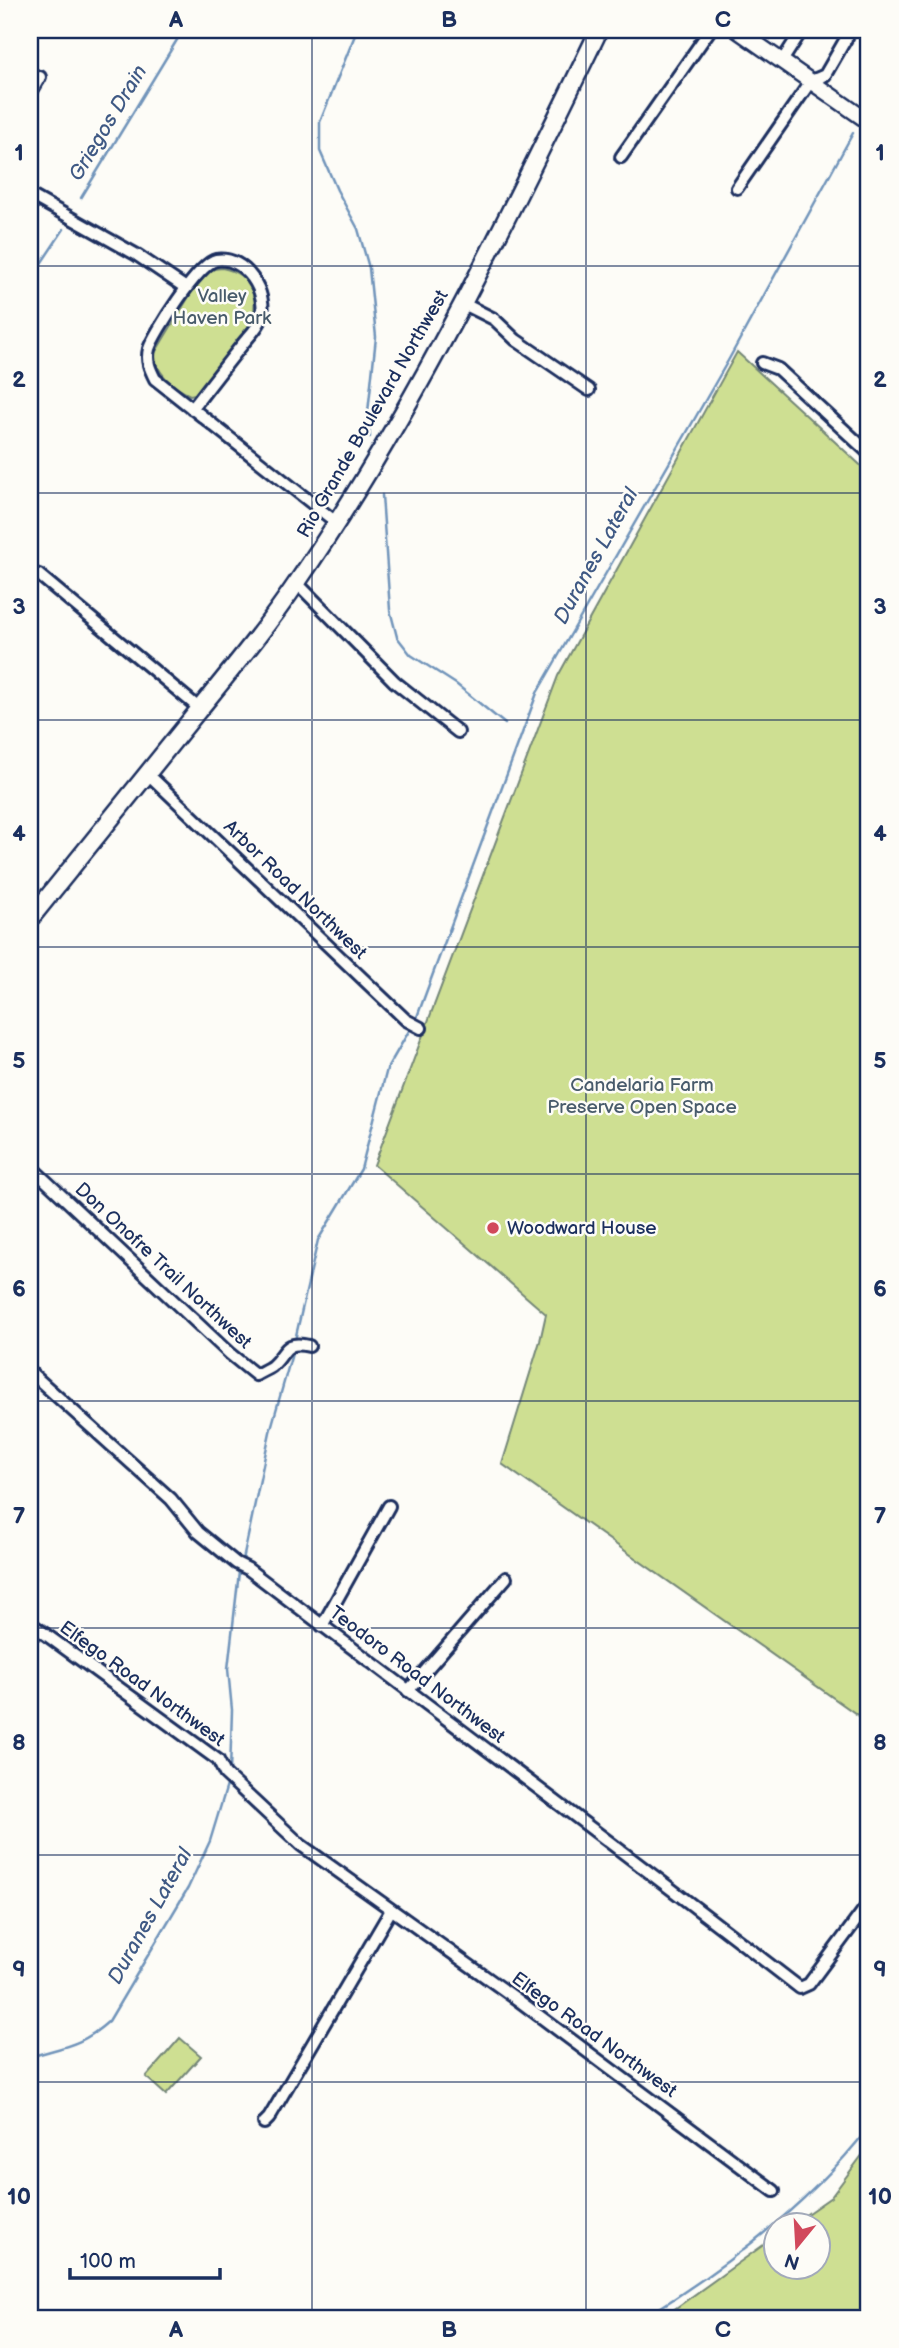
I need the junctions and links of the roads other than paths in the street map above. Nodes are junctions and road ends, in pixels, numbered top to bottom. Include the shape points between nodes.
1 (599, 30) edge
2 (710, 30) edge
3 (737, 30) edge
4 (802, 30) edge
5 (851, 30) edge
6 (782, 61) junction
7 (40, 77) dead end
8 (811, 81) junction
9 (30, 94) edge
10 (869, 122) edge
11 (621, 157) dead end
12 (737, 188) dead end
13 (30, 195) edge
14 (186, 288) junction
15 (462, 303) junction
16 (762, 363) dead end
17 (589, 390) dead end
18 (192, 409) junction
19 (869, 453) edge
20 (337, 523) junction
21 (30, 572) edge
22 (297, 583) junction
23 (200, 709) junction
24 (458, 732) dead end
25 (148, 774) junction
26 (30, 919) edge
27 (421, 1028) dead end
28 (30, 1166) edge
29 (299, 1345) dead end
30 (30, 1372) edge
31 (389, 1506) dead end
32 (506, 1578) dead end
33 (30, 1623) edge
34 (322, 1626) junction
35 (408, 1691) junction
36 (869, 1903) edge
37 (391, 1910) junction
38 (264, 2123) dead end
39 (774, 2191) dead end

1 - 15 main road, Rio Grande Boulevard Northwest
2 - 11 street
3 - 6 street
4 - 6 street
5 - 8 street via 825,75
6 - 8 street
7 - 9 street
8 - 10 street
8 - 12 street
13 - 14 street
14 - 18 street via 149,347 148,364 155,379
14 - 18 street via 202,267 216,260 236,263 253,279 263,300 261,320
15 - 17 street via 494,319 516,340
15 - 20 main road, Rio Grande Boulevard Northwest
16 - 19 street via 778,369
18 - 20 street
20 - 22 main road, Rio Grande Boulevard Northwest
21 - 23 street
22 - 23 main road, Rio Grande Boulevard Northwest
22 - 24 street via 395,681
23 - 25 main road, Rio Grande Boulevard Northwest
25 - 26 main road, Rio Grande Boulevard Northwest
25 - 27 street, Arbor Road Northwest via 407,1020
28 - 29 street, Don Onofre Trail Northwest via 256,1375 273,1365 282,1351
30 - 34 street, Teodoro Road Northwest via 171,1499 198,1532
31 - 34 street
32 - 35 street
33 - 37 street, Elfego Road Northwest via 218,1760 225,1774 300,1845
34 - 35 street, Teodoro Road Northwest
35 - 36 street, Teodoro Road Northwest via 800,1988 809,1984
37 - 38 street
37 - 39 street, Elfego Road Northwest

